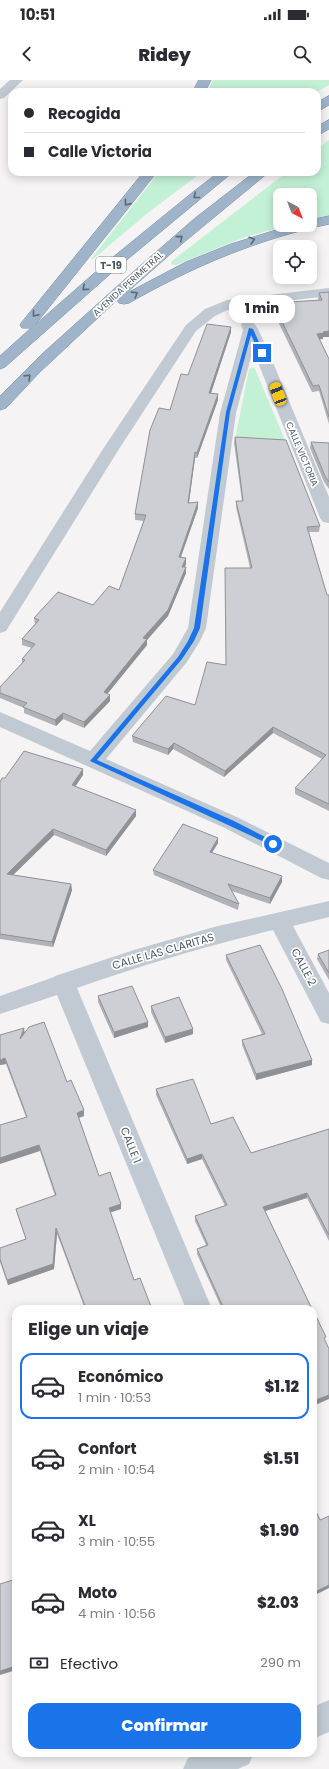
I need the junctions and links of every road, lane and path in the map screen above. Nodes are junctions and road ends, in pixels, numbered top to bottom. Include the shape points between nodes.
1 (17, 80) edge
2 (0, 95) edge
3 (148, 176) edge
4 (222, 176) edge
5 (258, 176) edge
6 (329, 220) edge
7 (317, 223) edge
8 (281, 232) edge
9 (329, 292) edge
10 (238, 302) junction
11 (251, 329) junction
12 (67, 339) junction
13 (0, 356) edge
14 (0, 364) edge
15 (0, 405) edge
16 (329, 518) edge
17 (0, 627) edge
18 (0, 718) edge
19 (93, 761) junction
20 (329, 872) edge
21 (329, 909) edge
22 (280, 920) junction
23 (63, 982) junction
24 (0, 1005) edge
25 (329, 1015) edge
26 (197, 1305) edge
27 (329, 1716) edge
28 (317, 1721) edge
29 (228, 1757) edge
30 (199, 1769) edge

1 - 2 street
3 -> 13 highway via 66,279
4 -> 14 highway, T-19 via 101,273
12 -> 5 highway, AVENIDA PERIMETRAL / T-19 via 192,228
6 - 7 highway
12 -> 8 highway via 112,308 188,265 250,240
9 - 10 street
10 - 11 street, CALLE VICTORIA
10 - 17 street via 220,306 205,314 191,328 111,449
11 - 16 street, CALLE VICTORIA
11 - 19 street via 228,412 197,628 180,658
15 -> 12 highway, AVENIDA PERIMETRAL / T-19
18 - 19 street
19 - 20 street via 232,823
21 - 22 street, CALLE LAS CLARITAS
22 - 23 street, CALLE LAS CLARITAS via 141,957
22 - 25 street, CALLE 2
23 - 24 street, CALLE LAS CLARITAS
23 - 26 street, CALLE 1
27 - 28 street
29 - 30 street

